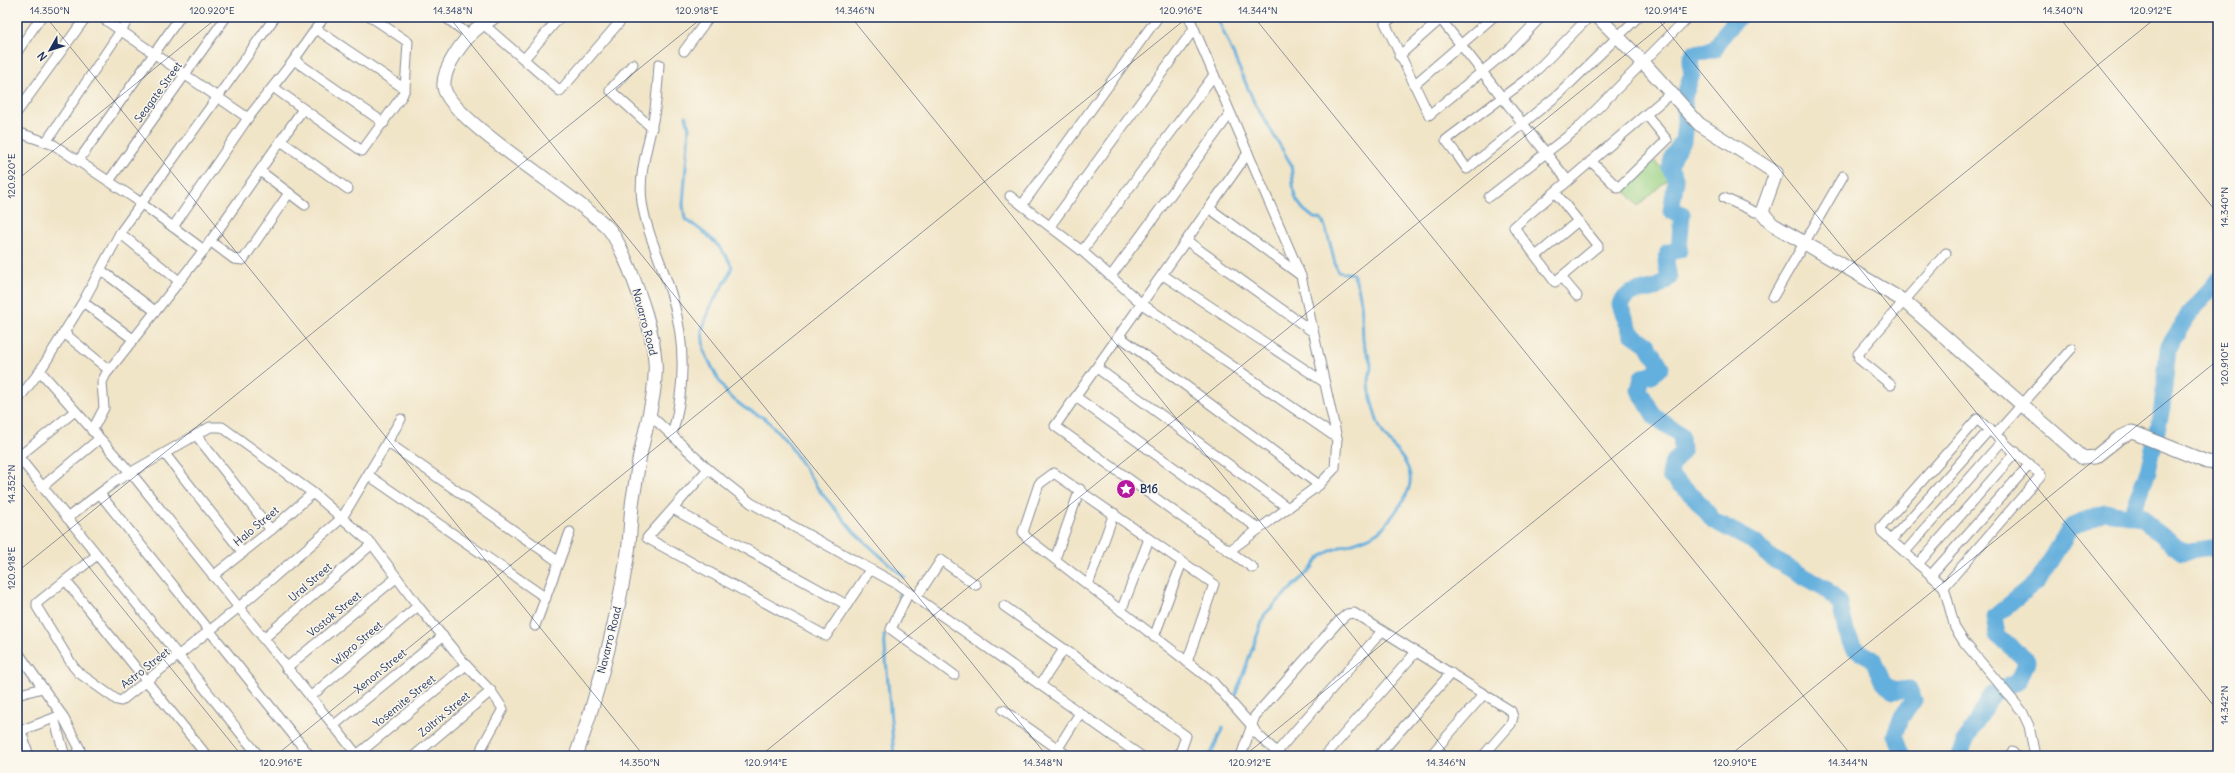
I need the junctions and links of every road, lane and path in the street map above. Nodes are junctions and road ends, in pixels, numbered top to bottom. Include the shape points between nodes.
1 (41, 17) edge
2 (86, 17) edge
3 (101, 17) edge
4 (130, 17) edge
5 (180, 17) edge
6 (226, 17) edge
7 (275, 17) edge
8 (324, 17) edge
9 (371, 17) edge
10 (446, 17) edge
11 (494, 17) edge
12 (560, 17) edge
13 (624, 17) edge
14 (709, 17) edge
15 (1158, 17) edge
16 (1189, 17) edge
17 (1393, 17) edge
18 (1493, 17) edge
19 (1541, 17) edge
20 (1589, 17) edge
21 (1598, 17) edge
22 (1638, 17) edge
23 (1688, 17) edge
24 (1441, 18) edge
25 (483, 20) edge
26 (316, 29) junction
27 (1194, 29) junction
28 (120, 30) junction
29 (469, 35) junction
30 (1618, 38) junction
31 (1461, 45) junction
32 (18, 50) edge
33 (684, 51) dead end
34 (154, 54) junction
35 (1399, 56) junction
36 (524, 58) junction
37 (294, 60) junction
38 (1643, 62) junction
39 (633, 64) dead end
40 (658, 64) dead end
41 (1482, 71) junction
42 (185, 75) junction
43 (1214, 75) junction
44 (1414, 85) junction
45 (273, 87) junction
46 (404, 89) junction
47 (218, 98) junction
48 (1503, 98) junction
49 (1675, 98) junction
50 (303, 109) junction
51 (17, 112) edge
52 (1230, 114) junction
53 (1646, 114) junction
54 (248, 118) junction
55 (384, 123) junction
56 (1523, 124) junction
57 (652, 128) junction
58 (17, 132) edge
59 (281, 141) junction
60 (46, 142) junction
61 (1248, 153) junction
62 (1546, 153) junction
63 (79, 160) junction
64 (1591, 161) junction
65 (260, 171) junction
66 (1843, 176) dead end
67 (1568, 180) junction
68 (109, 181) junction
69 (348, 189) dead end
70 (1555, 192) junction
71 (289, 193) junction
72 (1010, 196) dead end
73 (1489, 197) dead end
74 (1724, 198) dead end
75 (141, 203) junction
76 (305, 204) dead end
77 (1022, 205) junction
78 (1210, 208) junction
79 (1762, 212) junction
80 (1578, 221) junction
81 (173, 226) junction
82 (1050, 226) junction
83 (120, 233) junction
84 (210, 241) junction
85 (1187, 241) junction
86 (1804, 244) junction
87 (204, 250) junction
88 (1082, 251) junction
89 (1946, 253) dead end
90 (1536, 256) junction
91 (101, 270) junction
92 (1163, 275) junction
93 (1111, 276) junction
94 (1301, 276) junction
95 (1561, 277) junction
96 (179, 282) junction
97 (1577, 296) dead end
98 (1773, 297) dead end
99 (1904, 301) junction
100 (83, 302) junction
101 (1142, 304) junction
102 (155, 311) junction
103 (1313, 332) junction
104 (64, 333) junction
105 (1119, 336) junction
106 (133, 339) junction
107 (2072, 348) dead end
108 (1097, 368) junction
109 (109, 370) junction
110 (40, 371) junction
111 (1324, 382) junction
112 (1891, 384) dead end
113 (1076, 397) junction
114 (17, 401) edge
115 (2021, 405) junction
116 (75, 411) junction
117 (649, 414) junction
118 (401, 419) dead end
119 (92, 431) junction
120 (1993, 431) junction
121 (196, 435) junction
122 (672, 435) junction
123 (1337, 438) junction
124 (99, 440) junction
125 (2003, 440) junction
126 (387, 442) junction
127 (2016, 452) junction
128 (165, 454) junction
129 (18, 457) edge
130 (2218, 463) edge
131 (2030, 464) junction
132 (708, 469) junction
133 (130, 474) junction
134 (368, 475) junction
135 (1319, 486) junction
136 (42, 487) junction
137 (1080, 489) junction
138 (313, 493) junction
139 (100, 494) junction
140 (1288, 508) junction
141 (673, 509) junction
142 (1114, 514) junction
143 (67, 518) junction
144 (342, 518) junction
145 (1260, 529) junction
146 (271, 530) junction
147 (570, 532) dead end
148 (1149, 539) junction
149 (1891, 540) junction
150 (372, 544) junction
151 (1229, 551) junction
152 (243, 552) junction
153 (1905, 552) junction
154 (97, 555) junction
155 (1054, 559) junction
156 (559, 562) junction
157 (1182, 562) junction
158 (1918, 564) junction
159 (1253, 568) dead end
160 (870, 570) junction
161 (1931, 575) junction
162 (213, 576) junction
163 (396, 578) junction
164 (66, 581) junction
165 (976, 585) dead end
166 (1088, 585) junction
167 (1944, 587) junction
168 (912, 595) junction
169 (546, 598) junction
170 (847, 605) junction
171 (418, 606) junction
172 (1004, 606) dead end
173 (238, 608) junction
174 (1121, 611) junction
175 (535, 626) dead end
176 (210, 631) junction
177 (1382, 631) junction
178 (443, 636) junction
179 (1154, 637) junction
180 (264, 639) junction
181 (1064, 649) junction
182 (1416, 652) junction
183 (178, 656) junction
184 (19, 657) edge
185 (1187, 662) junction
186 (466, 665) junction
187 (286, 668) junction
188 (1451, 673) junction
189 (954, 675) dead end
190 (146, 681) junction
191 (1040, 685) junction
192 (42, 688) junction
193 (491, 691) junction
194 (1484, 694) junction
195 (17, 695) edge
196 (310, 697) junction
197 (1003, 710) dead end
198 (1080, 713) junction
199 (58, 717) junction
200 (333, 726) junction
201 (1252, 726) junction
202 (19, 732) edge
203 (481, 752) edge
204 (1055, 752) edge
205 (1278, 754) edge
206 (357, 755) edge
207 (29, 756) edge
208 (65, 756) edge
209 (75, 756) edge
210 (207, 756) edge
211 (259, 756) edge
212 (310, 756) edge
213 (414, 756) edge
214 (472, 756) edge
215 (576, 756) edge
216 (1068, 756) edge
217 (1141, 756) edge
218 (1179, 756) edge
219 (1241, 756) edge
220 (1325, 756) edge
221 (1378, 756) edge
222 (1430, 756) edge
223 (1483, 756) edge
224 (2036, 756) edge

1 - 32 street
2 - 51 street
3 - 28 street
4 - 28 street
5 - 34 street
6 - 42 street, Seagate Street
7 - 47 street
8 - 26 street
9 - 46 street via 408,42
10 - 29 street
11 - 25 street, Navarro Road
12 - 36 street
13 - 36 street via 560,91
14 - 33 street
15 - 77 street
16 - 27 street
17 - 35 street via 1386,23
18 - 31 street
19 - 41 street
20 - 48 street via 1532,75
21 - 30 street
22 - 30 street
23 - 38 street
24 - 31 street
24 - 35 street
25 - 29 street, Navarro Road
25 - 36 street
26 - 37 street
26 - 46 street
27 - 43 street
27 - 82 street
28 - 34 street
28 - 60 street
29 - 117 street, Navarro Road via 459,48 445,76 446,95 466,119 578,202 609,229 638,292 650,336 655,361
30 - 38 street
30 - 56 street via 1560,94
31 - 41 street
31 - 44 street
34 - 42 street
34 - 63 street
35 - 44 street
37 - 45 street
37 - 55 street
38 - 49 street
38 - 62 street via 1577,129
39 - 57 street via 610,90
40 - 57 street
41 - 44 street via 1429,115
41 - 48 street
42 - 47 street
42 - 68 street, Seagate Street
43 - 52 street
43 - 88 street
45 - 50 street
45 - 54 street
46 - 55 street
47 - 54 street
47 - 75 street
48 - 56 street
48 - 56 street via 1446,140 1467,169
49 - 53 street
49 - 79 street via 1699,124 1776,173
50 - 55 street via 362,151
50 - 59 street
52 - 61 street
52 - 93 street
53 - 64 street
53 - 64 street via 1667,140 1618,188
54 - 81 street
56 - 62 street
57 - 122 street via 641,181 642,202 673,300 682,352 683,375
58 - 60 street
59 - 65 street
59 - 69 street
60 - 63 street via 54,144
61 - 78 street
61 - 94 street
62 - 67 street
62 - 73 street
63 - 68 street
64 - 67 street
65 - 71 street
65 - 84 street
66 - 86 street
67 - 70 street
68 - 75 street
70 - 80 street
70 - 90 street via 1514,228
71 - 76 street
71 - 84 street via 243,260 234,259
72 - 77 street
74 - 79 street via 1755,212
75 - 81 street
75 - 83 street
77 - 82 street
78 - 85 street
78 - 94 street
79 - 86 street via 1772,224
80 - 90 street
80 - 95 street via 1598,246
81 - 87 street
82 - 88 street
83 - 91 street
83 - 96 street
84 - 87 street
85 - 92 street
85 - 103 street
86 - 98 street
86 - 99 street
87 - 96 street
88 - 93 street
89 - 99 street
90 - 95 street via 1555,282
91 - 100 street
91 - 102 street
92 - 101 street
92 - 111 street
93 - 101 street
94 - 103 street
95 - 97 street
96 - 102 street
99 - 112 street via 1858,354 1859,359
99 - 115 street
100 - 104 street
100 - 106 street
101 - 105 street
101 - 123 street
102 - 106 street
103 - 111 street
104 - 109 street
104 - 110 street
105 - 108 street
105 - 135 street
106 - 109 street
107 - 115 street
108 - 113 street
108 - 140 street
109 - 119 street via 102,382 104,408
110 - 114 street
110 - 116 street
111 - 123 street
113 - 145 street
113 - 151 street via 1055,426
115 - 120 street
115 - 130 street via 2083,458 2095,457 2119,438 2132,432 2207,462
116 - 119 street
116 - 129 street
117 - 122 street
117 - 215 street, Navarro Road via 632,499 628,551 614,622 590,717
118 - 126 street, Astro Street
119 - 124 street
120 - 125 street
120 - 149 street
120 - 149 street via 1979,419 1974,421 1882,525 1881,531
121 - 128 street
121 - 138 street via 210,426 222,427
121 - 146 street
122 - 132 street
123 - 135 street via 1335,468
124 - 133 street
124 - 136 street
125 - 127 street
125 - 153 street
126 - 134 street, Astro Street
126 - 156 street
127 - 131 street
127 - 158 street
128 - 133 street
128 - 152 street
129 - 136 street
131 - 161 street
131 - 167 street via 2040,472 2041,477
132 - 141 street
132 - 160 street via 731,489 766,513
133 - 139 street
133 - 162 street
134 - 144 street, Astro Street
134 - 169 street
135 - 140 street
136 - 143 street
137 - 142 street
137 - 155 street
137 - 155 street via 1054,472 1038,484 1023,532
138 - 144 street
138 - 146 street, Halo Street
139 - 143 street
139 - 176 street
140 - 145 street
141 - 170 street
141 - 170 street via 647,538 826,636
142 - 148 street
142 - 166 street
143 - 154 street
144 - 150 street
144 - 173 street, Astro Street
145 - 151 street
146 - 152 street, Halo Street
147 - 156 street
148 - 157 street
148 - 174 street
149 - 153 street
150 - 163 street
150 - 180 street, Ural Street
151 - 159 street
152 - 162 street, Halo Street
153 - 158 street
154 - 164 street, Astro Street
154 - 183 street
155 - 166 street
156 - 169 street
157 - 179 street
157 - 185 street via 1214,584
158 - 161 street
160 - 168 street
160 - 170 street
161 - 167 street
162 - 173 street
163 - 171 street
163 - 187 street, Vostok Street
164 - 190 street
164 - 190 street, Astro Street via 38,603 37,607 73,666 118,700 125,698
165 - 168 street via 941,560
166 - 174 street
167 - 224 street via 1955,628 1964,642 2010,694 2026,719
168 - 189 street via 891,629
168 - 191 street
169 - 175 street
171 - 178 street
171 - 196 street, Wipro Street
172 - 181 street
173 - 176 street, Astro Street
173 - 180 street
174 - 179 street
176 - 183 street, Astro Street
176 - 212 street
177 - 182 street
177 - 201 street via 1354,613 1346,614 1255,716
177 - 205 street
178 - 186 street
178 - 200 street, Xenon Street
179 - 185 street
180 - 187 street
181 - 191 street
181 - 218 street via 1186,736
182 - 188 street
182 - 220 street
183 - 190 street, Astro Street
183 - 211 street
184 - 192 street
185 - 201 street via 1212,681
186 - 193 street
186 - 206 street, Yosemite Street
187 - 196 street
188 - 194 street
188 - 221 street
190 - 210 street
191 - 198 street
192 - 195 street
192 - 199 street
193 - 203 street via 502,709
193 - 213 street, Zoltrix Street
194 - 222 street
194 - 223 street via 1511,711 1513,717 1511,724
196 - 200 street
197 - 204 street
198 - 204 street
198 - 217 street
199 - 202 street
199 - 208 street
199 - 209 street via 80,749
200 - 206 street
201 - 205 street via 1256,734
201 - 219 street
202 - 207 street
203 - 214 street
204 - 216 street

